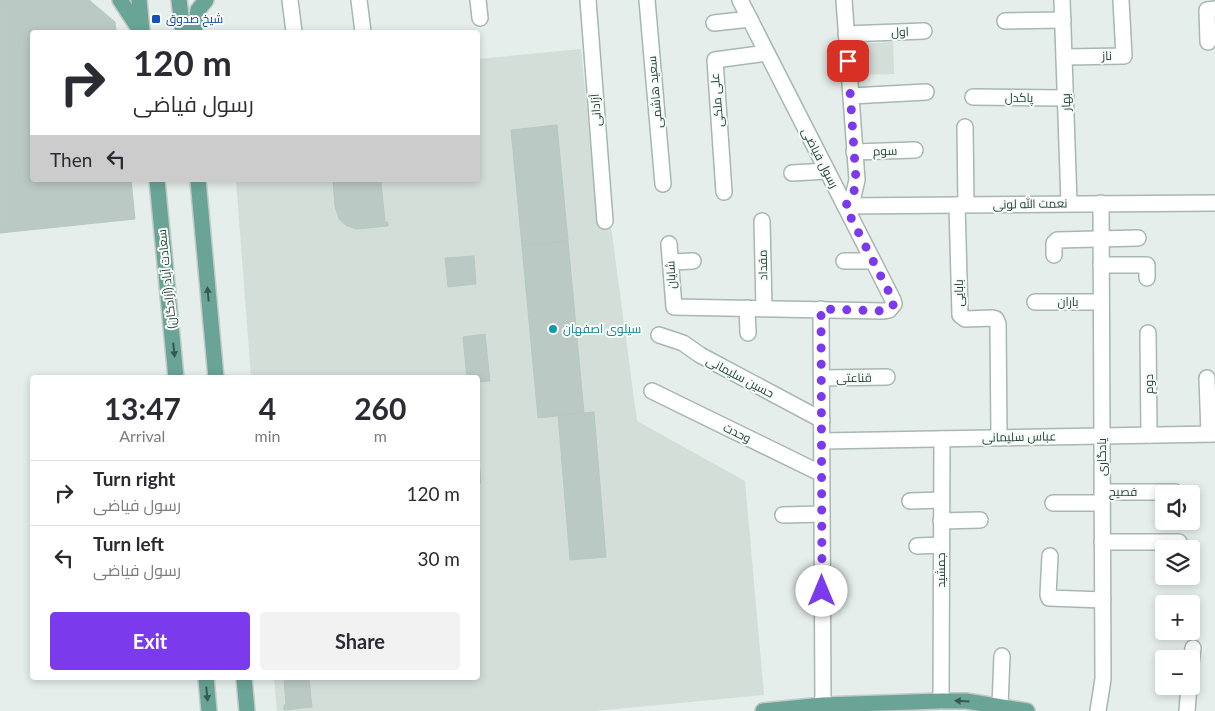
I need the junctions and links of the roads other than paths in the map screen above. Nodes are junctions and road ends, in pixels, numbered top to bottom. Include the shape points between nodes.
1 (120, 0) edge
2 (139, 0) edge
3 (179, 0) edge
4 (206, 0) edge
5 (290, 0) edge
6 (359, 0) edge
7 (478, 0) edge
8 (588, 0) edge
9 (647, 0) edge
10 (740, 0) edge
11 (844, 0) edge
12 (1062, 0) edge
13 (1121, 0) edge
14 (1215, 9) edge
15 (480, 18) dead end
16 (750, 19) junction
17 (1005, 20) dead end
18 (1063, 20) junction
19 (714, 23) dead end
20 (141, 30) edge
21 (142, 30) edge
22 (183, 30) edge
23 (194, 30) edge
24 (294, 30) edge
25 (363, 30) edge
26 (924, 31) dead end
27 (846, 34) junction
28 (1208, 42) dead end
29 (767, 53) junction
30 (1064, 57) junction
31 (926, 92) dead end
32 (851, 96) junction
33 (973, 98) dead end
34 (1066, 98) junction
35 (965, 127) dead end
36 (915, 150) dead end
37 (854, 152) junction
38 (827, 171) junction
39 (792, 173) dead end
40 (157, 182) edge
41 (198, 182) edge
42 (663, 184) dead end
43 (724, 192) dead end
44 (1101, 203) junction
45 (1215, 203) edge
46 (961, 204) junction
47 (1069, 204) junction
48 (845, 206) junction
49 (605, 220) dead end
50 (762, 221) dead end
51 (1138, 238) dead end
52 (1101, 239) junction
53 (669, 244) dead end
54 (1054, 255) dead end
55 (693, 260) dead end
56 (844, 261) dead end
57 (873, 261) junction
58 (671, 262) junction
59 (1101, 265) junction
60 (1146, 278) dead end
61 (1034, 302) dead end
62 (1101, 302) junction
63 (674, 307) joint
64 (747, 308) junction
65 (764, 308) junction
66 (821, 309) junction
67 (748, 333) dead end
68 (1148, 333) dead end
69 (659, 335) dead end
70 (176, 375) edge
71 (216, 375) edge
72 (887, 377) dead end
73 (822, 378) junction
74 (1207, 378) dead end
75 (652, 391) dead end
76 (822, 420) junction
77 (1212, 434) edge
78 (1149, 435) junction
79 (1101, 436) junction
80 (1000, 438) junction
81 (942, 439) junction
82 (822, 441) junction
83 (822, 474) junction
84 (1155, 494) edge
85 (1102, 498) junction
86 (942, 500) junction
87 (910, 501) dead end
88 (1053, 503) dead end
89 (822, 514) junction
90 (783, 515) dead end
91 (942, 520) junction
92 (980, 520) dead end
93 (1102, 542) junction
94 (1155, 542) edge
95 (941, 545) junction
96 (917, 546) dead end
97 (1050, 556) dead end
98 (1103, 600) junction
99 (1002, 656) dead end
100 (206, 680) edge
101 (244, 680) edge
102 (1188, 695) edge
103 (941, 701) junction
104 (823, 706) junction
105 (1000, 706) junction
106 (209, 711) edge
107 (247, 711) edge
108 (763, 711) edge
109 (1028, 711) edge
110 (1098, 711) edge
111 (1187, 711) edge

1 - 20 main road
2 - 21 main road
3 - 22 main road
4 - 23 main road via 198,10
5 - 24 street
6 - 25 street
7 - 15 street
8 - 49 street, آزادانی
9 - 42 street, سعید هاشمی
10 - 16 street, رسول فیاضی
11 - 27 street
12 - 18 street, بهار
13 - 30 street, ناز via 1124,56
14 - 28 street via 1206,10
16 - 19 street
16 - 29 street, رسول فیاضی
17 - 18 street
18 - 30 street, بهار
26 - 27 street, اول
27 - 32 street
29 - 38 street, رسول فیاضی
29 - 43 street, علی ملکی via 715,60
30 - 34 street, بهار
31 - 32 street
32 - 37 street
33 - 34 street, پاکدل
34 - 47 street, بهار
35 - 46 street
36 - 37 street, سوم
37 - 48 street via 856,180 853,197
38 - 39 street
38 - 48 street, رسول فیاضی
40 -> 70 main road, سعادت آباد (آزادگان)
71 -> 41 main road
44 - 45 street, نعمت الله لونی
44 - 47 street, نعمت الله لونی
44 - 52 street, یادگاری
46 - 47 street, نعمت الله لونی
46 - 48 street, نعمت الله لونی
46 - 80 street, بابایی via 960,315 965,319 993,318 998,324
48 - 57 street, رسول فیاضی
50 - 65 street, مقداد
51 - 52 street
52 - 54 street via 1057,240
52 - 59 street, یادگاری
53 - 58 street, شایان
55 - 58 street
56 - 57 street
57 - 66 street, رسول فیاضی via 893,300 891,308 884,311
58 - 63 street, شایان
59 - 60 street via 1146,265
59 - 62 street, یادگاری
61 - 62 street, باران
62 - 79 street, یادگاری
63 - 64 street, رسول فیاضی
64 - 65 street, رسول فیاضی
64 - 67 street
65 - 66 street, رسول فیاضی
66 - 73 street
68 - 78 street, دوم
69 - 76 street, حسین سلیمانی via 683,343
72 - 73 street, قناعتی
73 - 76 street
74 - 77 street
75 - 83 street, وحدت
76 - 82 street
77 - 78 street, عباس سلیمانی
78 - 79 street, عباس سلیمانی
79 - 80 street, عباس سلیمانی
79 - 85 street, یادگاری
80 - 81 street, عباس سلیمانی
81 - 82 street, عباس سلیمانی
81 - 86 street, جمشید
82 - 83 street
83 - 89 street
84 - 85 street, فصیح
85 - 88 street, فصیح
85 - 93 street, یادگاری
86 - 87 street
86 - 91 street, جمشید
89 - 90 street
89 - 104 street
91 - 92 street
91 - 95 street, جمشید
93 - 94 street
93 - 98 street, یادگاری
95 - 96 street
95 - 103 street, جمشید
97 - 98 street via 1049,598
98 - 110 street, یادگاری via 1103,678
99 - 105 street
100 -> 106 main road
101 - 107 main road
102 - 111 street
103 - 104 main road
105 -> 103 main road
104 - 108 main road
105 - 109 main road

